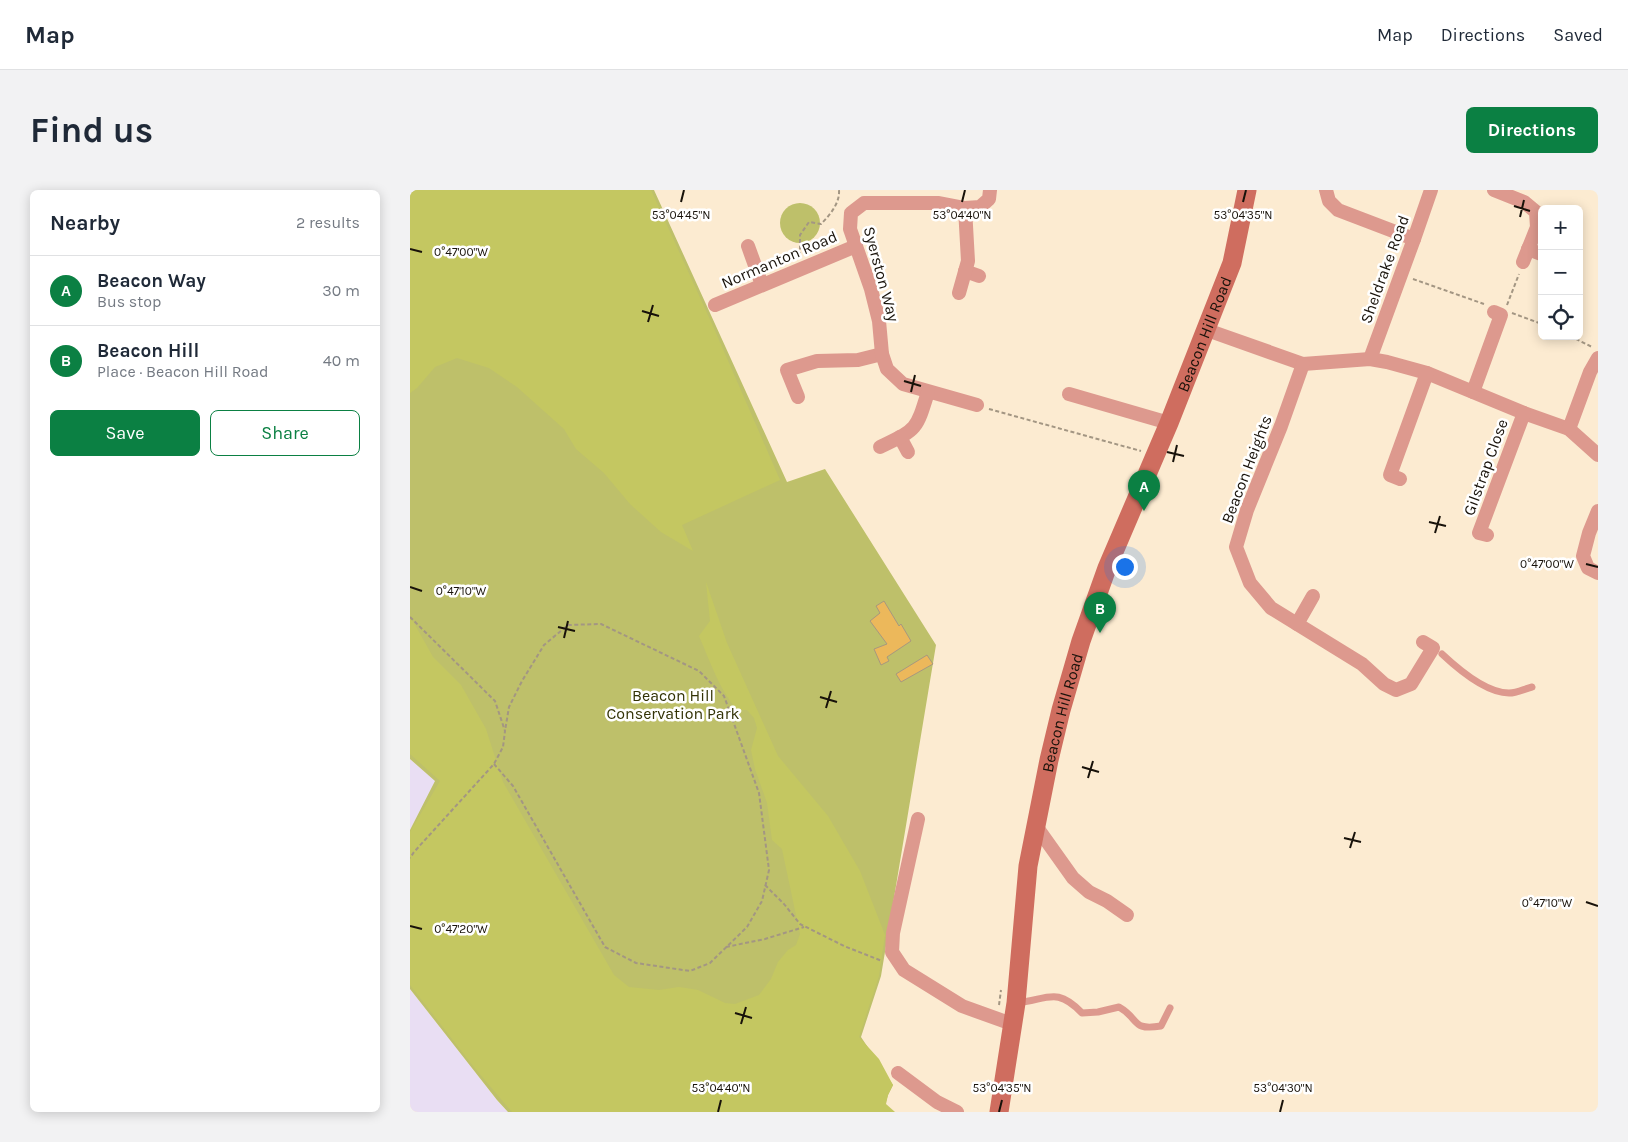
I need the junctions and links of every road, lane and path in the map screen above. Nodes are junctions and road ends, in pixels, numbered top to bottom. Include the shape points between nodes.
1 (839, 190) edge
2 (990, 190) edge
3 (1247, 190) edge
4 (1326, 190) edge
5 (1431, 190) edge
6 (1494, 190) edge
7 (965, 208) junction
8 (1414, 239) junction
9 (748, 246) dead end
10 (856, 246) junction
11 (1535, 251) edge
12 (1523, 262) joint
13 (802, 269) junction
14 (965, 271) junction
15 (1401, 275) junction
16 (979, 276) dead end
17 (762, 286) junction
18 (958, 293) dead end
19 (716, 305) dead end
20 (1502, 315) joint
21 (1538, 322) edge
22 (1207, 330) junction
23 (1576, 340) edge
24 (882, 354) junction
25 (1596, 354) edge
26 (1370, 359) junction
27 (1302, 364) junction
28 (1427, 373) junction
29 (928, 392) junction
30 (1473, 392) junction
31 (1069, 394) dead end
32 (798, 397) dead end
33 (977, 405) joint
34 (1524, 413) junction
35 (1169, 424) junction
36 (1569, 429) junction
37 (900, 437) junction
38 (880, 447) dead end
39 (908, 452) dead end
40 (1598, 455) edge
41 (1154, 456) junction
42 (1390, 475) dead end
43 (1598, 511) edge
44 (1479, 533) dead end
45 (1598, 573) edge
46 (1312, 596) dead end
47 (410, 617) edge
48 (1297, 624) junction
49 (1433, 648) joint
50 (1532, 687) dead end
51 (505, 731) junction
52 (494, 764) junction
53 (918, 819) dead end
54 (1036, 826) junction
55 (410, 858) edge
56 (765, 885) junction
57 (1126, 915) dead end
58 (804, 927) dead end
59 (726, 947) junction
60 (904, 970) junction
61 (1016, 1003) junction
62 (1170, 1008) dead end
63 (1012, 1024) junction
64 (898, 1072) dead end
65 (958, 1112) edge
66 (999, 1112) edge

1 - 13 path via 840,198 829,217 821,224 809,222 800,236
2 - 7 street, Syerston Way via 990,199 980,207
3 - 22 street, Beacon Hill Road via 1232,263
4 - 8 street via 1329,201 1338,210
5 - 8 street, Sheldrake Road
6 - 11 street via 1524,202 1536,212
7 - 10 street, Syerston Way via 939,203 864,203 851,213 850,229
7 - 14 street via 968,262
8 - 15 street, Sheldrake Road
9 - 17 street
10 - 13 street, Normanton Road
10 - 24 street, Syerston Way via 879,321
11 - 12 street
12 - 21 path via 1505,310
13 - 17 street, Normanton Road
14 - 16 street
14 - 18 street
15 - 20 path via 1491,307
15 - 26 street, Sheldrake Road
17 - 19 street, Normanton Road
20 - 30 street
22 - 27 street
22 - 35 street, Beacon Hill Road
23 - 25 path
24 - 29 street, Syerston Way via 887,369 903,384
24 - 32 street via 858,360 784,363
25 - 36 street
26 - 27 street
26 - 28 street
27 - 48 street, Beacon Heights via 1236,547 1250,583 1271,608
28 - 30 street
28 - 42 street
29 - 33 street, Syerston Way
29 - 37 street via 918,422
30 - 34 street
31 - 35 street
33 - 41 path
34 - 36 street
34 - 44 street, Gilstrap Close
35 - 41 street, Beacon Hill Road
36 - 40 street
37 - 38 street
37 - 39 street
41 - 54 street, Beacon Hill Road via 1107,568 1081,641 1059,718
43 - 45 street via 1588,533 1583,556 1588,568
46 - 48 street
47 - 51 path via 494,701
48 - 49 street, Beacon Heights via 1362,664 1384,684 1396,690 1410,684
49 - 50 lane via 1492,689 1507,693
51 - 52 path via 503,747
51 - 56 path via 509,707 522,682 544,645 568,625 601,624 700,671 724,696 759,793 769,870
52 - 55 path
52 - 59 path via 513,786 605,946 636,963 690,971 710,963
53 - 60 street via 893,933 892,952
54 - 57 street via 1073,878
54 - 61 street, Beacon Hill Road via 1028,866
56 - 59 path via 762,901 747,927
56 - 60 path via 800,924
58 - 59 path
60 - 63 street via 962,1006
61 - 62 lane via 1045,996 1060,997 1074,1004 1082,1013 1120,1006 1136,1024 1147,1028 1162,1026
61 - 63 street, Beacon Hill Road
63 - 66 street, Beacon Hill Road
64 - 65 street via 937,1102

